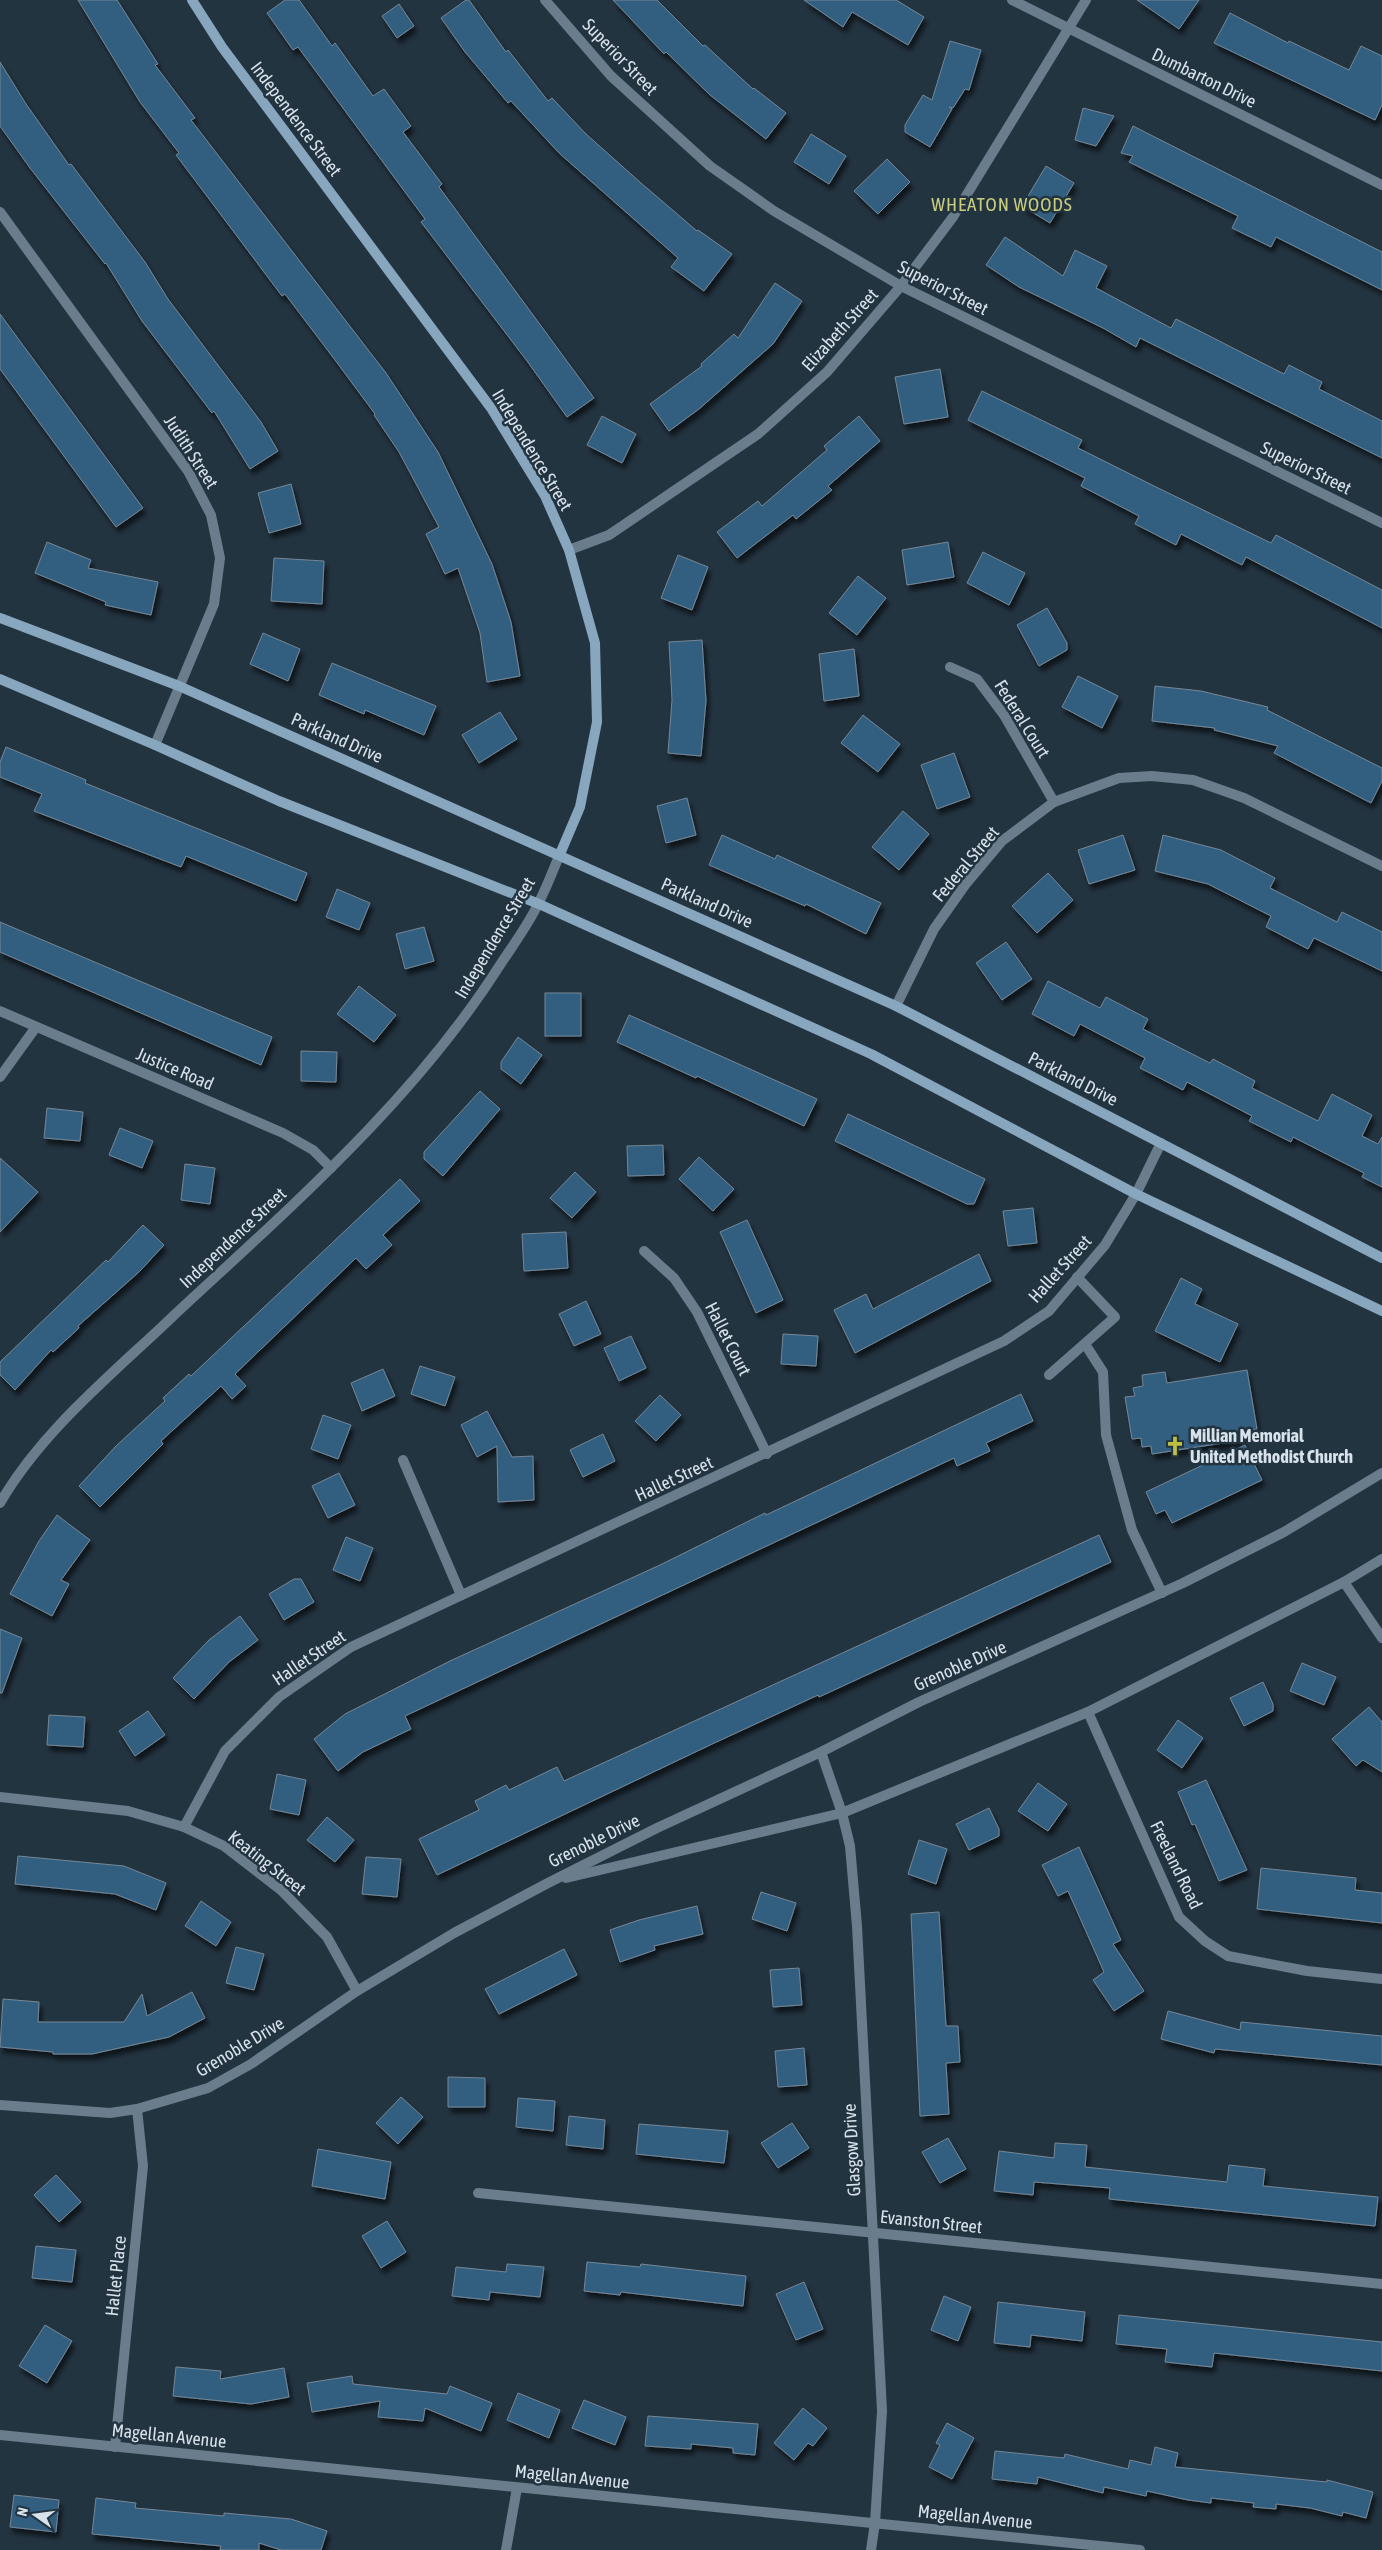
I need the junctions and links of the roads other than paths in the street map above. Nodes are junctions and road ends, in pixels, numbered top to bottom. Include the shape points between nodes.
1 (192, 0) edge
2 (545, 0) edge
3 (1012, 0) edge
4 (1086, 0) edge
5 (1068, 29) junction
6 (1382, 185) edge
7 (0, 212) edge
8 (901, 286) junction
9 (1382, 523) edge
10 (569, 550) junction
11 (0, 618) edge
12 (950, 668) dead end
13 (0, 679) edge
14 (179, 686) junction
15 (155, 745) junction
16 (1054, 802) junction
17 (560, 854) junction
18 (1382, 866) edge
19 (538, 904) junction
20 (896, 1006) junction
21 (0, 1012) edge
22 (36, 1027) junction
23 (0, 1077) edge
24 (1162, 1143) junction
25 (331, 1168) junction
26 (1136, 1194) junction
27 (644, 1251) dead end
28 (1382, 1258) edge
29 (1077, 1278) junction
30 (1382, 1311) edge
31 (1085, 1344) junction
32 (1049, 1375) dead end
33 (767, 1454) junction
34 (404, 1460) dead end
35 (1382, 1473) edge
36 (0, 1503) edge
37 (1382, 1559) edge
38 (1344, 1582) junction
39 (1162, 1593) junction
40 (461, 1596) junction
41 (1382, 1638) edge
42 (1088, 1712) junction
43 (821, 1752) junction
44 (0, 1797) edge
45 (842, 1813) junction
46 (184, 1827) junction
47 (548, 1883) junction
48 (1382, 1979) edge
49 (357, 1991) junction
50 (0, 2105) edge
51 (137, 2109) junction
52 (478, 2193) dead end
53 (872, 2232) junction
54 (1382, 2284) edge
55 (0, 2435) edge
56 (115, 2447) junction
57 (518, 2488) junction
58 (875, 2523) junction
59 (506, 2550) edge
60 (871, 2550) edge
61 (1140, 2550) edge

1 - 10 street, Independence Street via 222,47 491,408 545,496
2 - 8 street, Superior Street via 611,76 710,166 774,212
3 - 5 street, Dumbarton Drive
4 - 5 street, Elizabeth Street
5 - 6 street, Dumbarton Drive
5 - 8 street, Elizabeth Street via 952,217
7 - 14 street, Judith Street via 188,471 211,515 220,558 214,604
8 - 9 street, Superior Street
8 - 10 street, Elizabeth Street via 827,372 758,434 609,535
10 - 17 street, Independence Street via 595,643 597,722 580,807
11 - 14 street, Parkland Drive
12 - 16 street, Federal Court via 977,679 1004,715
13 - 15 street
14 - 15 street, Judith Street
14 - 17 street, Parkland Drive
15 - 19 street via 278,801
16 - 18 street, Federal Street via 1120,778 1152,776 1193,780 1244,798
16 - 20 street, Federal Street via 1002,842 965,885 934,929
17 - 19 street, Independence Street
17 - 20 street, Parkland Drive
19 - 25 street, Independence Street via 472,1008 421,1073
19 - 26 street via 872,1054
20 - 24 street, Parkland Drive
21 - 22 street, Justice Road
22 - 23 street
22 - 25 street, Justice Road via 283,1133 313,1150
24 - 26 street, Hallet Street
24 - 28 street, Parkland Drive
25 - 36 street, Independence Street via 66,1417
26 - 29 street, Hallet Street via 1105,1245
26 - 30 street
27 - 33 street, Hallet Court via 674,1278 697,1312
29 - 31 street via 1115,1317
29 - 33 street, Hallet Street via 1049,1311 1004,1341
31 - 32 street
31 - 39 street via 1103,1372 1106,1435 1132,1530
33 - 40 street, Hallet Street
34 - 40 street
35 - 39 street, Grenoble Drive via 1284,1532
37 - 38 street, Grenoble Drive
38 - 41 street
38 - 42 street, Grenoble Drive
39 - 43 street, Grenoble Drive via 919,1702
40 - 46 street, Hallet Street via 351,1647 279,1697 225,1751
42 - 45 street, Grenoble Drive
42 - 48 street, Freeland Road via 1179,1917 1205,1941 1228,1956 1307,1971
43 - 45 street, Glasgow Drive
43 - 47 street, Grenoble Drive
44 - 46 street, Keating Street via 128,1811
45 - 47 street, Grenoble Drive
45 - 53 street, Glasgow Drive via 850,1846 857,1926
46 - 49 street, Keating Street via 224,1846 282,1890 328,1938
47 - 49 street, Grenoble Drive via 454,1933
49 - 51 street, Grenoble Drive via 251,2064 208,2088
50 - 51 street, Grenoble Drive via 110,2113
51 - 56 street, Hallet Place via 143,2166
52 - 53 street, Evanston Street
53 - 54 street, Evanston Street
53 - 58 street, Glasgow Drive via 882,2411
55 - 56 street, Magellan Avenue
56 - 57 street, Magellan Avenue
57 - 58 street, Magellan Avenue
57 - 59 street
58 - 60 street, Glasgow Drive
58 - 61 street, Magellan Avenue

